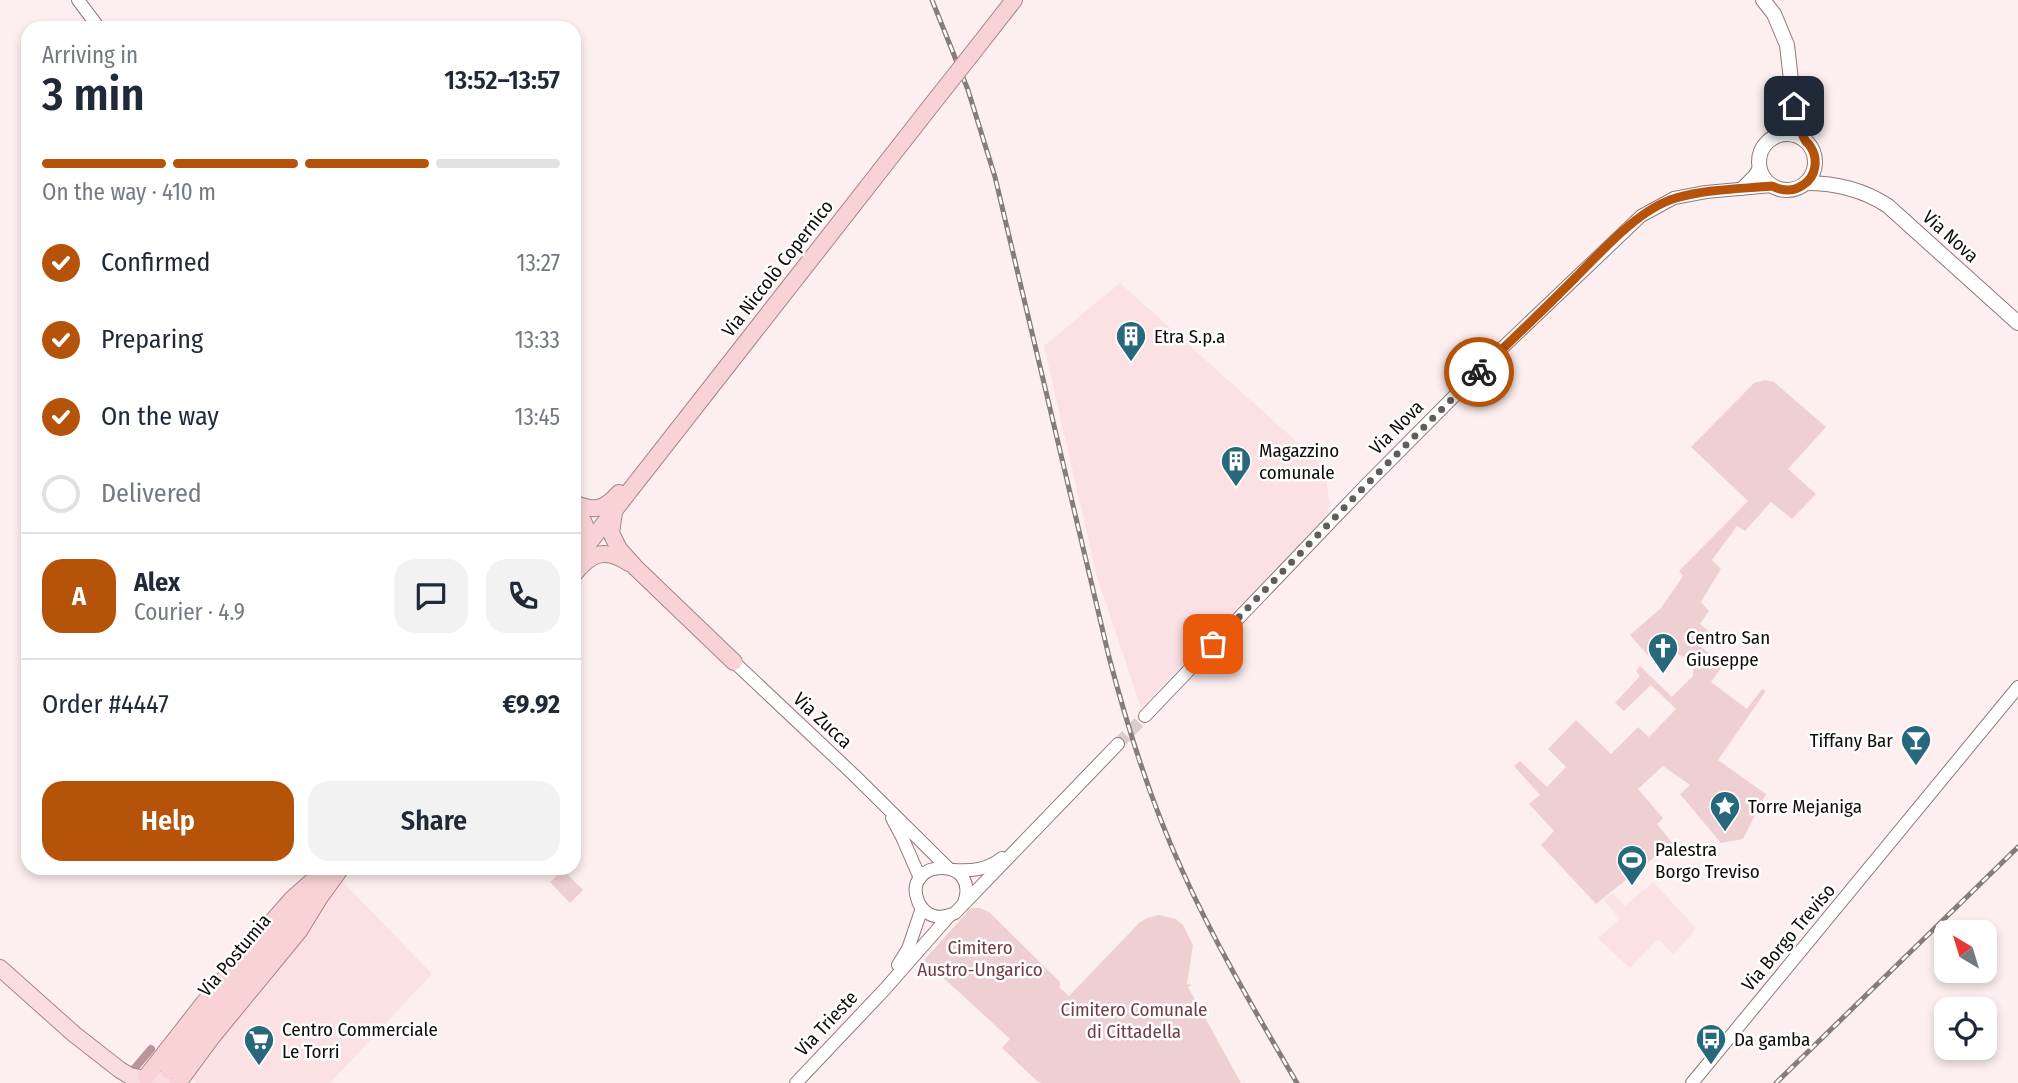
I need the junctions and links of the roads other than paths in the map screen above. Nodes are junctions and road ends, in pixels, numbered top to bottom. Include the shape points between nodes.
1 (78, 0) edge
2 (1014, 0) edge
3 (1763, 0) edge
4 (94, 21) edge
5 (1791, 89) junction
6 (1780, 135) junction
7 (1805, 140) junction
8 (1815, 162) junction
9 (1759, 167) junction
10 (1806, 183) junction
11 (1772, 186) junction
12 (1741, 189) junction
13 (1852, 190) junction
14 (2018, 323) edge
15 (671, 438) junction
16 (581, 505) edge
17 (615, 510) junction
18 (581, 517) edge
19 (581, 549) edge
20 (581, 553) edge
21 (581, 565) edge
22 (636, 568) junction
23 (734, 662) joint
24 (2018, 687) edge
25 (1145, 716) tunnel mouth
26 (1118, 744) tunnel mouth
27 (885, 806) junction
28 (1032, 834) junction
29 (951, 869) junction
30 (319, 875) edge
31 (328, 875) edge
32 (336, 875) edge
33 (920, 878) junction
34 (963, 905) junction
35 (922, 908) junction
36 (950, 915) junction
37 (0, 968) edge
38 (885, 989) junction
39 (74, 1034) junction
40 (170, 1079) edge
41 (141, 1080) edge
42 (121, 1083) edge
43 (796, 1083) edge
44 (1692, 1083) edge

1 - 4 street
2 - 15 highway, Via Niccolò Copernico, bridge
3 - 5 main road via 1787,45
5 - 6 main road
5 - 7 main road, Via Nova
6 - 7 main road
6 - 9 main road via 1762,150
7 - 8 main road, Via Nova
8 - 10 main road
8 - 13 main road, Via Nova
9 - 11 main road
9 - 12 street
10 - 11 main road, Via Nova via 1793,190
10 - 13 main road, Via Nova
11 - 12 street, Via Nova
12 - 25 street, Via Nova via 1674,198 1641,216 1365,486
13 - 14 main road, Via Nova via 1888,206
15 - 16 highway via 642,463 609,504 595,509
15 - 17 highway, Via Niccolò Copernico
17 - 20 highway, Via Niccolò Copernico
17 - 22 highway via 612,538
18 - 19 highway via 587,530
21 - 22 highway via 604,553
22 - 23 highway
23 - 27 street, Via Zucca
24 - 44 street, Via Borgo Treviso
26 - 28 street
27 - 29 street, Via Zucca
27 - 33 street, Via Zucca
28 - 29 street via 996,863 976,871
28 - 34 street
29 - 33 street via 932,869
29 - 34 street, Via Zucca via 965,884
30 - 41 highway via 271,923
31 - 40 highway, Via Postumia via 211,1015
32 - 40 highway via 299,931 212,1037
33 - 35 street, Via Zucca via 916,893
34 - 36 street
35 - 36 street via 935,916
35 - 38 street, Via Trieste via 908,949
36 - 38 street, Via Trieste
37 - 39 main road
38 - 43 street, Via Trieste
39 - 41 main road via 124,1074
39 - 42 main road
40 - 41 main road

